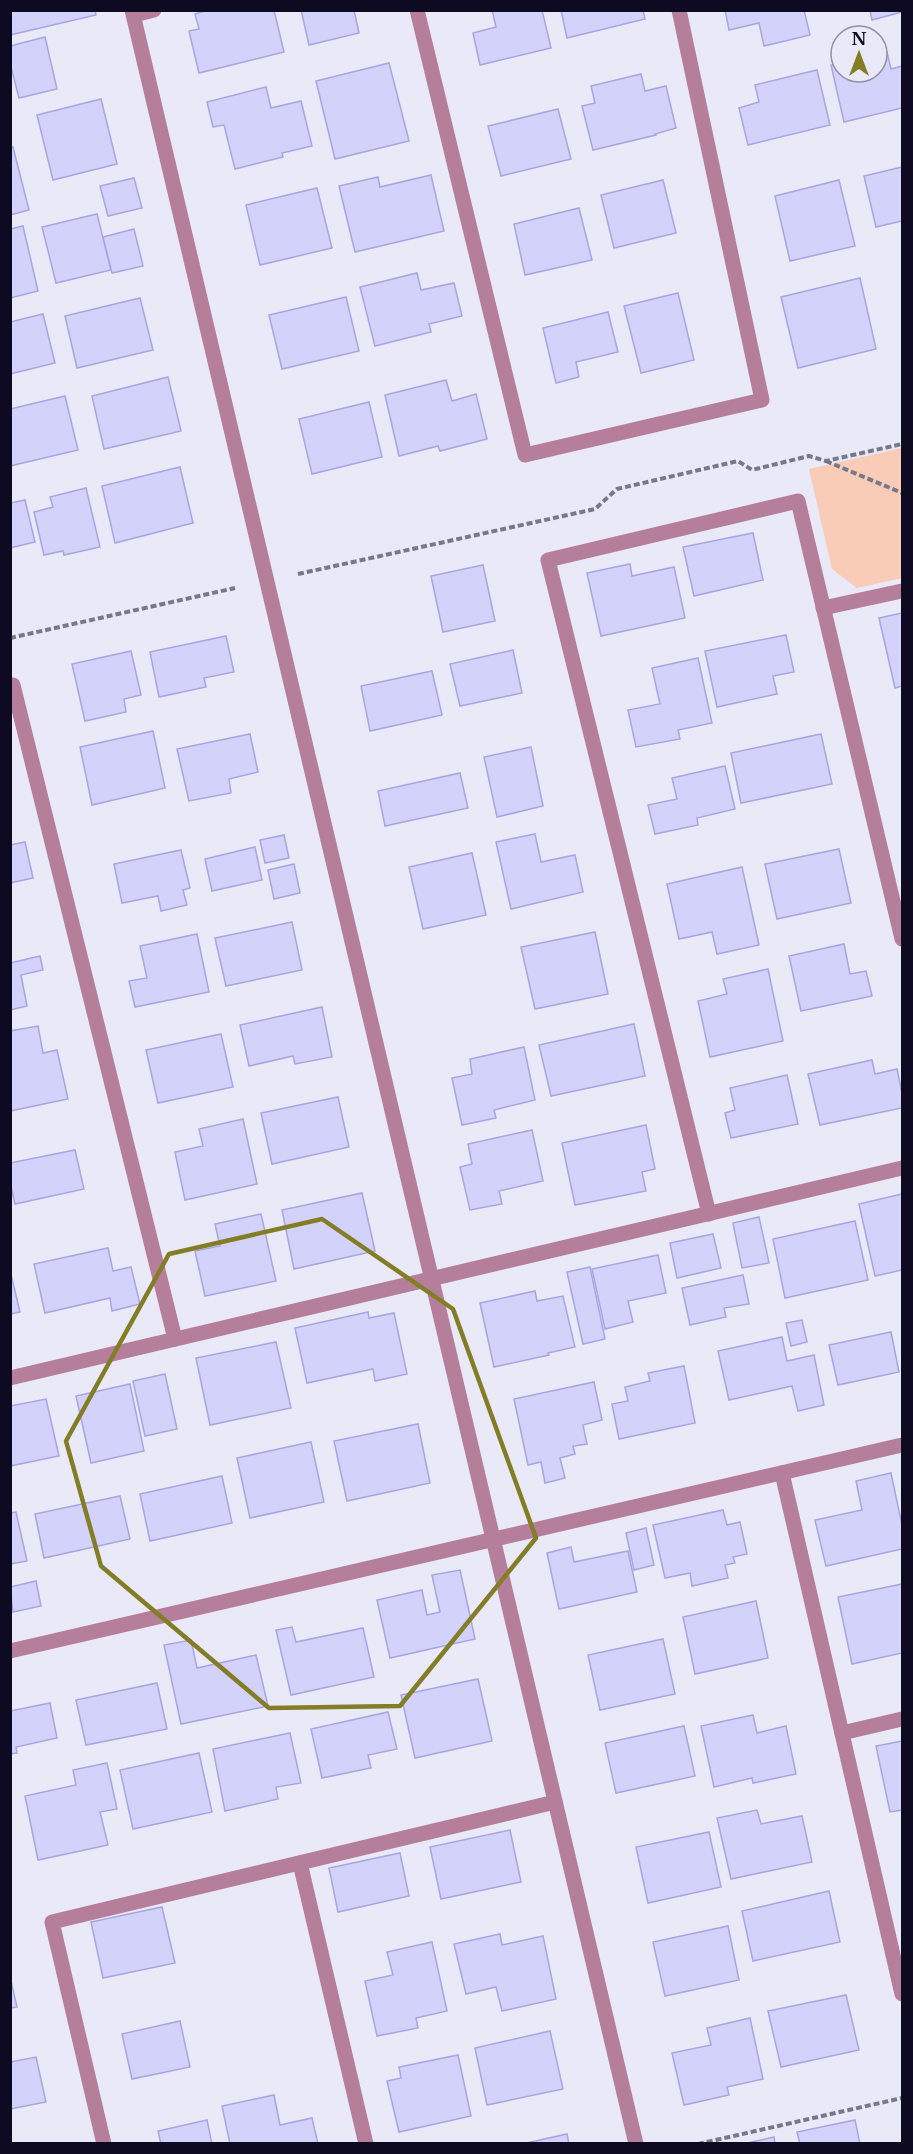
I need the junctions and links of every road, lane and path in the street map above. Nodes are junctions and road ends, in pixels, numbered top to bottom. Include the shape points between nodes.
1 (154, 10) edge
2 (417, 10) edge
3 (679, 10) edge
4 (133, 13) edge
5 (903, 444) edge
6 (826, 461) junction
7 (903, 493) edge
8 (267, 581) junction
9 (903, 591) edge
10 (823, 608) junction
11 (10, 638) edge
12 (10, 686) edge
13 (903, 939) edge
14 (903, 1168) edge
15 (709, 1214) junction
16 (432, 1279) junction
17 (176, 1339) junction
18 (10, 1378) edge
19 (903, 1445) edge
20 (782, 1473) junction
21 (494, 1540) junction
22 (10, 1651) edge
23 (903, 1719) edge
24 (842, 1733) junction
25 (555, 1802) junction
26 (300, 1863) junction
27 (903, 1994) edge
28 (903, 2098) edge
29 (104, 2144) edge
30 (366, 2144) edge
31 (636, 2144) edge
32 (698, 2144) edge

1 - 4 street
2 - 3 street via 525,455 762,400
4 - 8 street
5 - 6 path
6 - 7 path
6 - 8 path via 809,456 752,470 738,461 617,489 595,509
8 - 11 path
8 - 16 street
9 - 10 street
10 - 13 street
10 - 15 street via 798,501 548,560
12 - 17 street via 13,685
14 - 15 street
15 - 16 street
16 - 17 street
16 - 21 street
17 - 18 street
19 - 20 street
20 - 21 street
20 - 24 street
21 - 22 street
21 - 25 street
23 - 24 street
24 - 27 street
25 - 26 street
25 - 31 street
26 - 29 street via 52,1922
26 - 30 street
28 - 32 path

